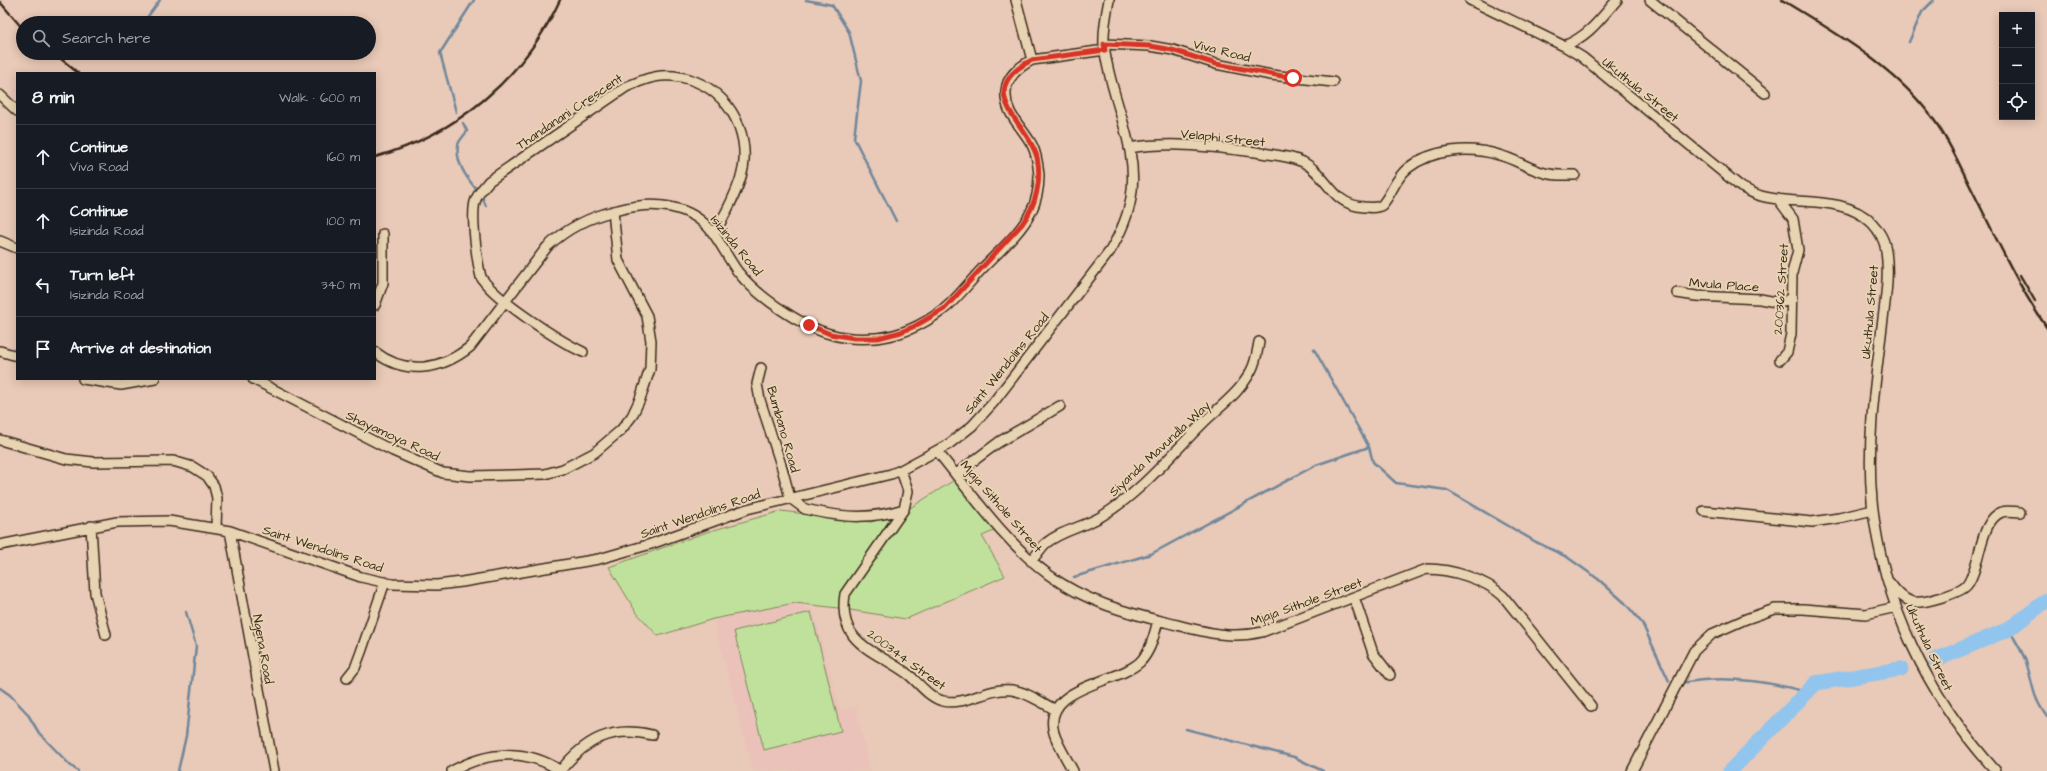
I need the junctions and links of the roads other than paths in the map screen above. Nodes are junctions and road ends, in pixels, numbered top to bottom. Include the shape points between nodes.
1 (1016, 0) edge
2 (1109, 0) edge
3 (1470, 0) edge
4 (1617, 0) edge
5 (1650, 0) edge
6 (1564, 46) junction
7 (1104, 47) junction
8 (1032, 60) junction
9 (1334, 82) dead end
10 (1765, 93) dead end
11 (0, 95) edge
12 (16, 110) edge
13 (1129, 148) junction
14 (1575, 175) dead end
15 (1778, 199) junction
16 (613, 211) junction
17 (383, 234) dead end
18 (714, 234) junction
19 (0, 241) edge
20 (16, 248) edge
21 (1677, 293) dead end
22 (1792, 297) junction
23 (505, 300) junction
24 (376, 302) edge
25 (1259, 342) dead end
26 (0, 351) edge
27 (583, 352) dead end
28 (376, 353) edge
29 (16, 356) edge
30 (1780, 360) dead end
31 (761, 368) dead end
32 (89, 380) edge
33 (149, 380) edge
34 (254, 380) edge
35 (1060, 406) dead end
36 (0, 440) edge
37 (937, 451) junction
38 (901, 470) junction
39 (956, 474) junction
40 (790, 498) junction
41 (904, 509) junction
42 (1873, 510) junction
43 (1704, 511) dead end
44 (2020, 512) dead end
45 (91, 526) junction
46 (216, 528) junction
47 (230, 531) junction
48 (0, 545) edge
49 (1032, 561) junction
50 (1888, 580) junction
51 (385, 582) junction
52 (1354, 597) junction
53 (1896, 607) junction
54 (1158, 620) junction
55 (106, 635) dead end
56 (1390, 675) dead end
57 (347, 678) dead end
58 (1591, 706) dead end
59 (1056, 710) junction
60 (652, 735) dead end
61 (274, 771) edge
62 (452, 771) edge
63 (561, 771) edge
64 (1073, 771) edge
65 (1632, 771) edge
66 (1996, 771) edge

1 - 8 street
2 - 7 street, Saint Wendolins Road via 1104,22
3 - 6 street, Ukuthula Street
4 - 6 street via 1590,32
5 - 10 street
6 - 15 street, Ukuthula Street via 1602,73 1731,180 1751,192
7 - 8 street, Isizinda Road
7 - 9 street, Viva Road via 1150,46 1216,64 1271,75
7 - 13 street, Saint Wendolins Road
8 - 18 street, Isizinda Road via 1011,75 1006,90 1007,108 1031,144 1036,157 1039,177 1031,213 956,297 928,320 901,332 878,338 830,334 791,315 746,280
11 - 12 street
13 - 14 street, Velaphi Street via 1199,145 1291,157 1314,170 1348,205 1378,208 1385,202 1399,176 1414,164 1430,155 1451,151 1499,154 1545,174
13 - 37 street, Saint Wendolins Road via 1132,196 1127,217 1110,251 993,403 972,426
15 - 22 street, 200362 Street via 1796,225 1798,250 1792,273
15 - 42 street, Ukuthula Street via 1832,205 1855,212 1873,223 1884,241 1886,278 1871,436
16 - 18 street, Isizinda Road via 638,205 668,206 697,218
16 - 23 street, Isizinda Road via 570,229 557,238
16 - 34 street, Shayamoya Road via 618,260 647,316 651,341 650,369 640,399 622,430 594,454 569,466 552,473 537,474 470,476 443,472 393,451
17 - 24 street via 383,283
18 - 23 street, Thandanani Crescent via 743,171 744,144 736,116 720,96 707,86 683,77 661,76 643,80 626,87 602,103 489,182 479,192 474,216 480,271 486,285
19 - 20 street
21 - 22 street, Mvula Place via 1776,302 1784,302
22 - 30 street, 200362 Street via 1790,340 1787,352
23 - 27 street, Thandanani Crescent via 565,344
23 - 28 street, Isizinda Road via 470,347 443,363 430,367 409,367 399,365
25 - 49 street, Siyanda Mavundla Way via 1256,361 1236,393 1146,481 1102,516 1052,539
26 - 29 street
31 - 40 street, Bumbano Road via 757,384 760,400
32 - 33 street via 121,385
35 - 39 street via 999,442
36 - 46 street via 66,460 173,461 193,467 207,476 214,486 217,498
37 - 38 street, Saint Wendolins Road
37 - 39 street, Mjaja Sithole Street
38 - 40 street, Saint Wendolins Road
38 - 41 street, 200344 Street via 908,491
39 - 49 street, Mjaja Sithole Street via 1014,544
40 - 41 street via 805,509 865,517 882,516
40 - 51 street, Saint Wendolins Road via 747,509 651,544 599,559 444,584
41 - 59 street, 200344 Street via 845,594 843,610 849,629 861,644 902,670 940,700 966,699 1011,690
42 - 43 street via 1812,522
42 - 50 street, Ukuthula Street
44 - 50 street via 2003,511 1997,514 1983,535 1972,577 1962,590 1912,602 1899,593
45 - 46 street, Saint Wendolins Road via 154,520
45 - 48 street, Saint Wendolins Road
45 - 55 street via 95,593
46 - 47 street, Saint Wendolins Road
47 - 51 street, Saint Wendolins Road via 361,577
47 - 61 street, Ngena Road
49 - 54 street, Mjaja Sithole Street via 1049,576 1093,600
50 - 53 street, Ukuthula Street
51 - 57 street via 355,668
52 - 54 street, Mjaja Sithole Street via 1262,632 1247,635 1215,635
52 - 56 street via 1373,653
52 - 58 street, Mjaja Sithole Street via 1427,569 1447,570 1492,586 1503,596
53 - 65 street via 1866,614 1775,609 1712,634 1694,651
53 - 66 street, Ukuthula Street via 1941,701 1974,748
54 - 59 street via 1150,649 1140,662 1126,671 1071,694
59 - 64 street via 1053,721 1054,733
60 - 63 street via 621,732 598,737
62 - 63 street via 472,760 510,754 548,763

